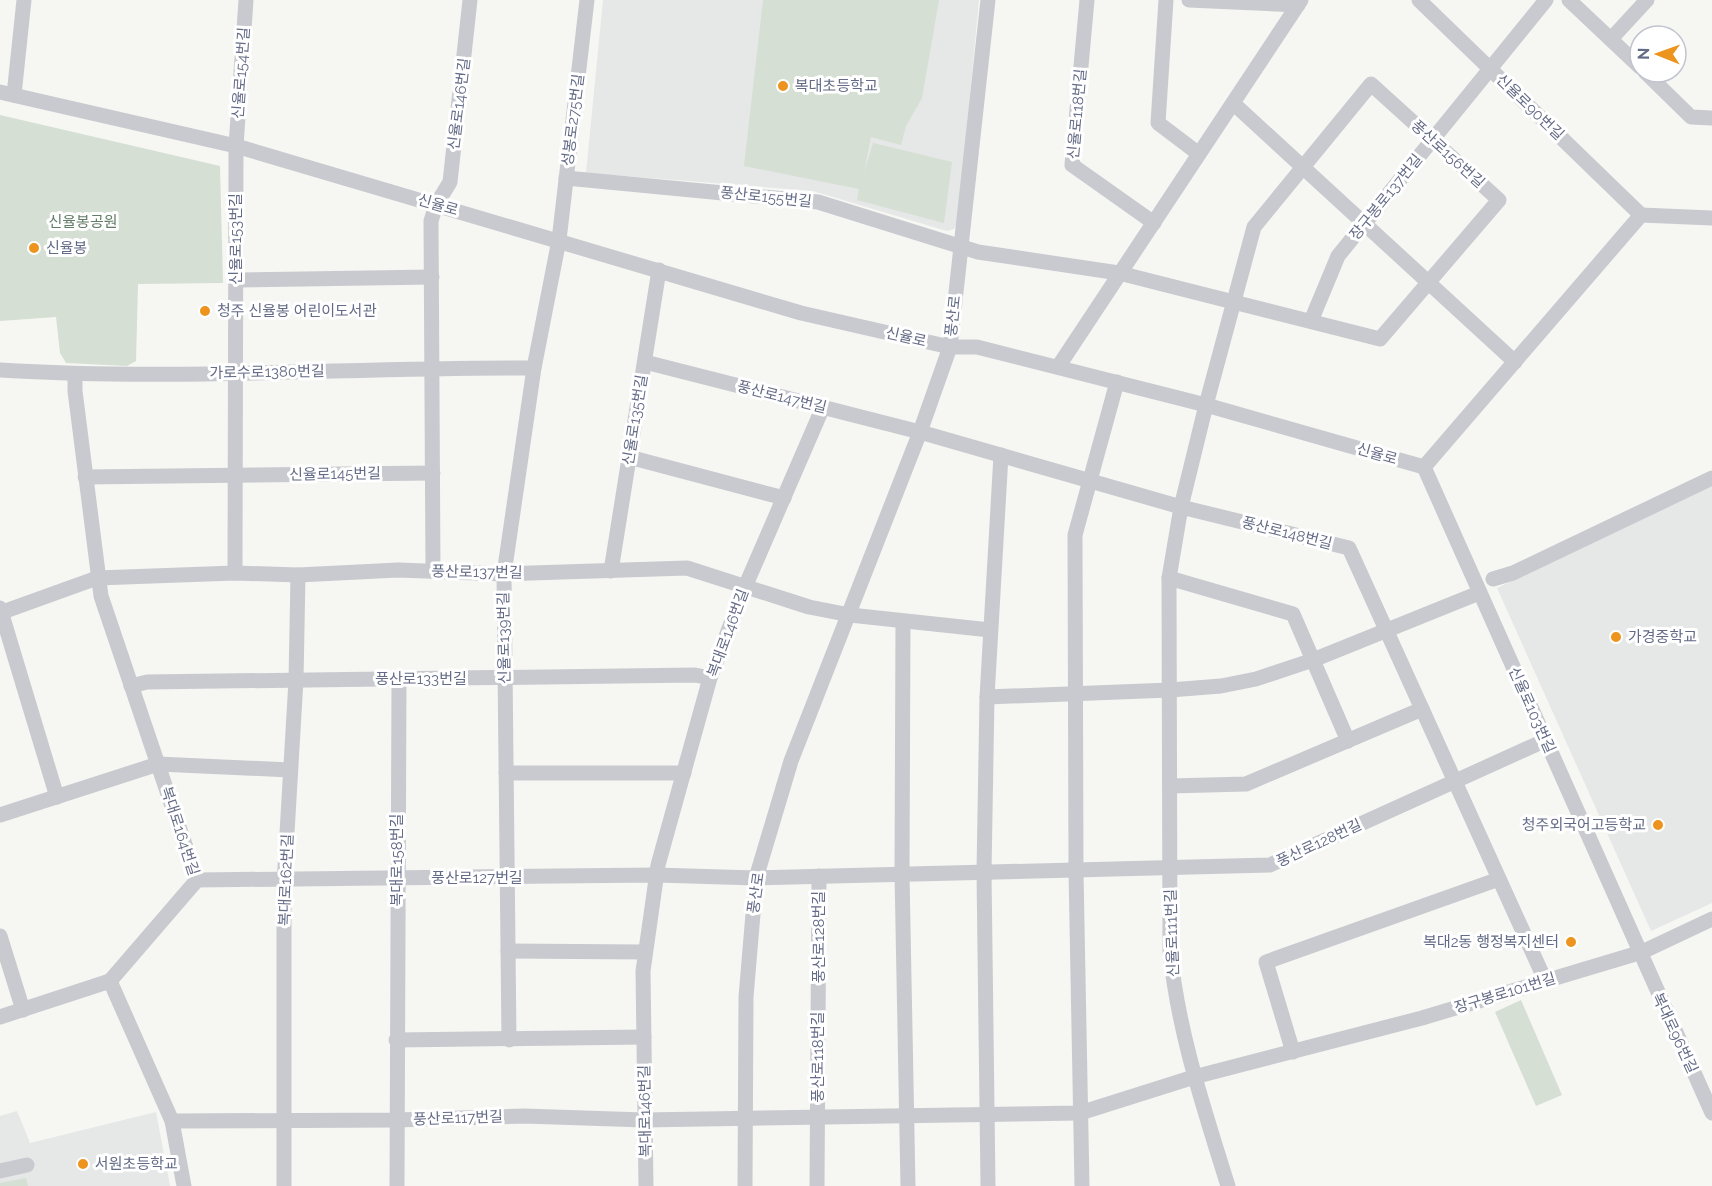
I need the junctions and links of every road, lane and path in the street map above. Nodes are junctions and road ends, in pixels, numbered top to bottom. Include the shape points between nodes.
1 (24, 0) edge
2 (246, 0) edge
3 (470, 0) edge
4 (587, 0) edge
5 (988, 0) edge
6 (1087, 0) edge
7 (1166, 0) edge
8 (1189, 0) edge
9 (1419, 0) edge
10 (1546, 0) edge
11 (1569, 0) edge
12 (1647, 0) edge
13 (1300, 3) edge
14 (1611, 39) junction
15 (1628, 55) edge
16 (1489, 67) junction
17 (1657, 84) edge
18 (7, 94) edge
19 (1233, 103) junction
20 (1712, 118) edge
21 (1432, 140) junction
22 (236, 146) junction
23 (1199, 154) junction
24 (1303, 167) junction
25 (566, 178) junction
26 (436, 205) junction
27 (1641, 215) junction
28 (1712, 218) edge
29 (1154, 223) junction
30 (1364, 224) junction
31 (559, 240) junction
32 (960, 248) junction
33 (659, 270) junction
34 (1119, 273) junction
35 (432, 277) junction
36 (236, 280) junction
37 (1428, 282) junction
38 (1233, 302) junction
39 (1311, 321) junction
40 (950, 347) junction
41 (645, 362) junction
42 (1515, 362) junction
43 (434, 367) junction
44 (1058, 367) junction
45 (534, 368) junction
46 (0, 370) edge
47 (236, 373) junction
48 (75, 375) junction
49 (1117, 382) junction
50 (1206, 405) junction
51 (823, 407) junction
52 (920, 432) junction
53 (1001, 455) junction
54 (629, 457) junction
55 (1424, 467) junction
56 (434, 473) junction
57 (236, 476) junction
58 (85, 477) junction
59 (1712, 478) edge
60 (1089, 481) junction
61 (784, 498) junction
62 (1181, 507) junction
63 (433, 571) junction
64 (611, 571) junction
65 (235, 573) junction
66 (504, 574) junction
67 (298, 575) junction
68 (97, 578) junction
69 (1169, 578) junction
70 (1493, 579) dead end
71 (745, 587) junction
72 (1479, 593) junction
73 (0, 608) edge
74 (0, 613) edge
75 (850, 615) junction
76 (903, 622) junction
77 (990, 630) junction
78 (1386, 631) junction
79 (1312, 660) junction
80 (710, 678) junction
81 (504, 679) junction
82 (296, 680) junction
83 (399, 680) junction
84 (131, 686) junction
85 (1170, 690) junction
86 (1075, 691) junction
87 (987, 697) junction
88 (1422, 709) junction
89 (1546, 740) junction
90 (1348, 741) junction
91 (158, 764) junction
92 (290, 770) junction
93 (506, 773) junction
94 (684, 773) junction
95 (1454, 781) junction
96 (1170, 786) junction
97 (57, 797) junction
98 (0, 815) edge
99 (1171, 869) junction
100 (1076, 871) junction
101 (984, 872) junction
102 (902, 874) junction
103 (656, 875) junction
104 (819, 876) junction
105 (397, 878) junction
106 (756, 878) junction
107 (507, 879) junction
108 (1499, 879) junction
109 (197, 880) junction
110 (284, 880) junction
111 (1712, 919) edge
112 (0, 936) edge
113 (508, 951) junction
114 (645, 952) junction
115 (1638, 953) junction
116 (1545, 980) junction
117 (110, 981) junction
118 (818, 997) joint
119 (23, 1010) junction
120 (0, 1017) edge
121 (644, 1037) junction
122 (396, 1040) junction
123 (510, 1040) junction
124 (1293, 1052) junction
125 (1194, 1077) junction
126 (1080, 1113) junction
127 (1712, 1113) edge
128 (744, 1116) junction
129 (906, 1116) junction
130 (987, 1116) junction
131 (817, 1117) junction
132 (284, 1119) junction
133 (396, 1120) junction
134 (644, 1120) junction
135 (172, 1121) junction
136 (27, 1166) dead end
137 (0, 1171) edge
138 (184, 1186) edge
139 (284, 1186) edge
140 (397, 1186) edge
141 (646, 1186) edge
142 (745, 1186) edge
143 (817, 1186) edge
144 (908, 1186) edge
145 (988, 1186) edge
146 (1082, 1186) edge
147 (1228, 1186) edge

1 - 18 street
2 - 22 street, 신율로154번길
3 - 26 street, 신율로146번길 via 450,182
4 - 25 street, 성봉로275번길
5 - 32 street, 풍산로
6 - 29 street, 신율로118번길 via 1072,165
7 - 23 street via 1158,123
8 - 13 street
9 - 16 street, 신율로90번길
10 - 16 street, 장구봉로137번길
11 - 14 street
12 - 14 street
13 - 19 street
14 - 15 street
16 - 21 street, 장구봉로137번길
16 - 27 street, 신율로90번길
17 - 20 street via 1691,117
18 - 22 street, 신율로
19 - 23 street
19 - 24 street
21 - 24 street, 풍산로156번길 via 1371,84
21 - 30 street, 장구봉로137번길
21 - 37 street, 풍산로156번길 via 1499,200
22 - 26 street, 신율로
22 - 36 street, 신율로153번길
23 - 29 street
24 - 30 street
24 - 38 street, 풍산로156번길 via 1254,227
25 - 31 street, 성봉로275번길
25 - 32 street, 풍산로155번길 via 818,202
26 - 31 street, 신율로
26 - 35 street via 431,221
27 - 28 street
27 - 42 street
29 - 34 street
30 - 37 street
30 - 39 street, 장구봉로137번길 via 1338,256
31 - 33 street, 신율로
31 - 45 street, 신율로139번길
32 - 34 street, 풍산로156번길
32 - 40 street, 풍산로
33 - 40 street, 신율로 via 801,313
33 - 41 street, 신율로135번길
34 - 38 street, 풍산로156번길
34 - 44 street
35 - 36 street
35 - 43 street
36 - 47 street, 신율로153번길
37 - 39 street, 풍산로156번길 via 1380,339
37 - 42 street
38 - 39 street, 풍산로156번길
38 - 50 street, 신율로111번길
40 - 44 street, 신율로 via 977,347
40 - 52 street, 풍산로
41 - 51 street, 풍산로147번길
41 - 54 street, 신율로135번길
42 - 55 street
43 - 45 street, 가로수로1380번길
43 - 47 street, 가로수로1380번길
43 - 56 street
44 - 49 street, 신율로
45 - 66 street, 신율로139번길
46 - 48 street, 가로수로1380번길
47 - 48 street, 가로수로1380번길
47 - 57 street, 신율로153번길
48 - 58 street, 복대로164번길
49 - 50 street, 신율로
49 - 60 street
50 - 55 street, 신율로
50 - 62 street, 신율로111번길
51 - 52 street, 풍산로147번길
51 - 61 street, 복대로146번길
52 - 53 street, 풍산로148번길
52 - 75 street, 풍산로
53 - 60 street, 풍산로148번길
53 - 77 street
54 - 61 street
54 - 64 street, 신율로135번길
55 - 72 street, 신율로103번길
56 - 57 street, 신율로145번길
56 - 63 street
57 - 58 street
57 - 65 street, 신율로153번길
58 - 68 street, 복대로164번길
59 - 70 street
60 - 62 street, 풍산로148번길
60 - 86 street via 1075,535
61 - 71 street, 복대로146번길
62 - 69 street, 신율로111번길
62 - 78 street, 풍산로148번길 via 1349,548
63 - 66 street, 풍산로137번길
63 - 67 street, 풍산로137번길
64 - 66 street, 풍산로137번길
64 - 71 street, 풍산로137번길 via 687,568
65 - 67 street, 풍산로137번길
65 - 68 street, 풍산로137번길
66 - 81 street, 신율로139번길
67 - 82 street, 복대로162번길
68 - 74 street, 풍산로137번길
68 - 84 street, 복대로164번길
69 - 79 street via 1293,614
69 - 85 street, 신율로111번길
71 - 75 street, 풍산로137번길
71 - 80 street, 복대로146번길
72 - 78 street
72 - 89 street, 신율로103번길
73 - 74 street
74 - 97 street
75 - 76 street
75 - 106 street, 풍산로 via 791,761
76 - 77 street
76 - 102 street
77 - 87 street
78 - 79 street
78 - 88 street, 풍산로148번길
79 - 85 street via 1256,679
79 - 90 street
80 - 81 street, 풍산로133번길 via 695,675
80 - 94 street, 복대로146번길
81 - 83 street, 풍산로133번길
81 - 93 street, 신율로139번길
82 - 83 street, 풍산로133번길
82 - 84 street, 풍산로133번길 via 147,682
82 - 92 street, 복대로162번길
83 - 105 street, 복대로158번길
84 - 91 street, 복대로164번길
85 - 86 street
85 - 96 street, 신율로111번길
86 - 87 street
86 - 100 street
87 - 101 street
88 - 90 street
88 - 95 street, 풍산로148번길
89 - 95 street, 풍산로128번길
89 - 115 street, 신율로103번길
90 - 96 street via 1246,784
91 - 92 street
91 - 97 street
91 - 109 street, 복대로164번길
92 - 110 street, 복대로162번길
93 - 94 street
93 - 107 street, 신율로139번길
94 - 103 street, 복대로146번길
95 - 99 street, 풍산로128번길 via 1270,865
95 - 108 street, 풍산로148번길
96 - 99 street, 신율로111번길
97 - 98 street
99 - 100 street, 풍산로128번길
99 - 125 street, 신율로111번길 via 1170,951 1174,989
100 - 101 street, 풍산로128번길
100 - 126 street
101 - 102 street, 풍산로128번길
101 - 130 street
102 - 104 street, 풍산로128번길
102 - 129 street
103 - 106 street, 풍산로127번길
103 - 107 street, 풍산로127번길
103 - 114 street, 복대로146번길
104 - 106 street, 풍산로128번길
104 - 118 street, 풍산로128번길
105 - 107 street, 풍산로127번길
105 - 110 street, 풍산로127번길
105 - 122 street, 복대로158번길
106 - 128 street, 풍산로 via 746,997
107 - 113 street, 신율로139번길
108 - 116 street, 풍산로148번길
108 - 124 street via 1266,962
109 - 110 street, 풍산로127번길
109 - 117 street, 복대로164번길
110 - 132 street, 복대로162번길
111 - 115 street, 장구봉로101번길
112 - 119 street
113 - 114 street
113 - 123 street, 신율로139번길
114 - 121 street, 복대로146번길
115 - 116 street, 장구봉로101번길
115 - 127 street, 복대로96번길
116 - 124 street, 장구봉로101번길
117 - 119 street
117 - 135 street
118 - 131 street, 풍산로118번길
119 - 120 street
121 - 123 street
121 - 134 street, 복대로146번길
122 - 123 street
122 - 133 street, 복대로158번길
124 - 125 street, 장구봉로101번길
125 - 126 street, 풍산로118번길
125 - 147 street, 신율로111번길
126 - 130 street, 풍산로118번길
126 - 146 street
128 - 131 street, 풍산로118번길
128 - 134 street, 풍산로117번길
128 - 142 street, 풍산로
129 - 130 street, 풍산로118번길
129 - 131 street, 풍산로118번길
129 - 144 street
130 - 145 street
131 - 143 street, 풍산로118번길
132 - 133 street, 풍산로117번길
132 - 135 street, 풍산로117번길
132 - 139 street, 복대로162번길
133 - 134 street, 풍산로117번길 via 524,1116
133 - 140 street, 복대로158번길
134 - 141 street, 복대로146번길
135 - 138 street
136 - 137 street

